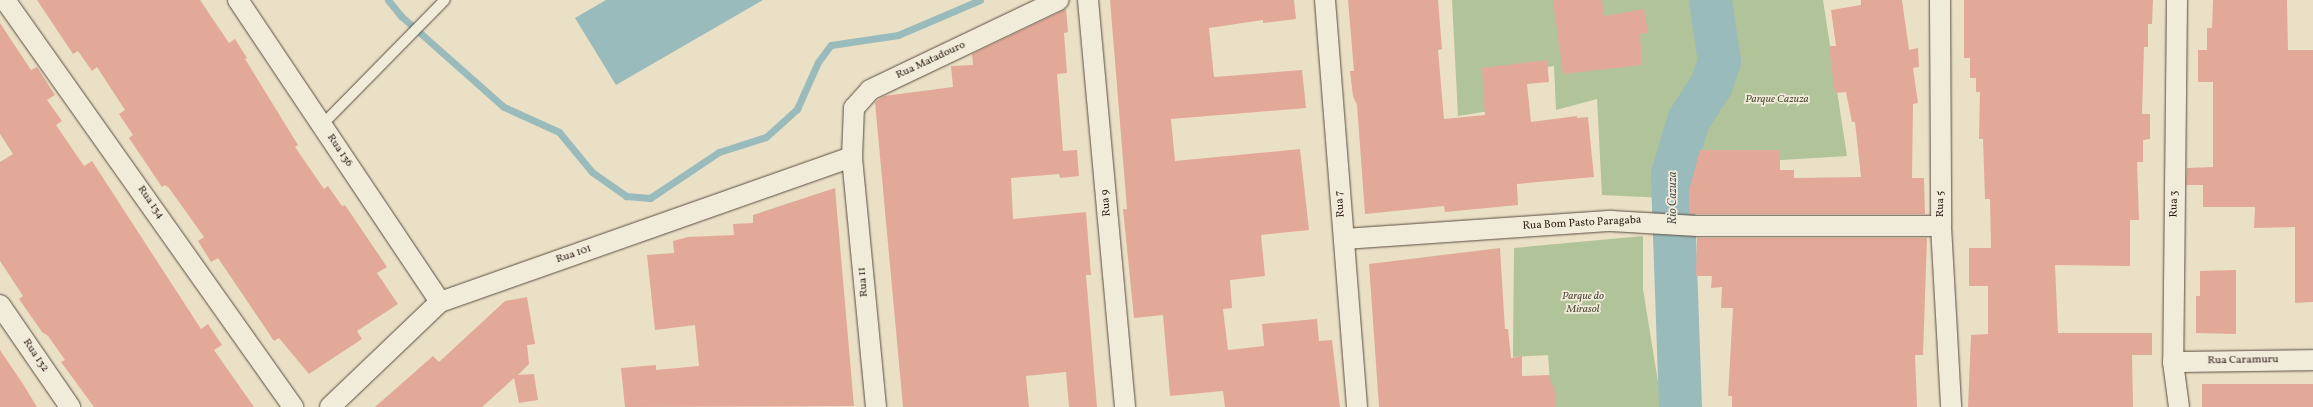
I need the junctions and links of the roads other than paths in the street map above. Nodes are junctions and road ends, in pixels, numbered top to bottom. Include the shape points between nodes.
1 (5, 0) edge
2 (238, 0) edge
3 (445, 0) edge
4 (1059, 0) edge
5 (1088, 0) edge
6 (1325, 0) edge
7 (1940, 0) edge
8 (2177, 0) edge
9 (322, 126) junction
10 (852, 157) junction
11 (1941, 226) junction
12 (1344, 239) junction
13 (440, 302) junction
14 (0, 305) edge
15 (2313, 360) edge
16 (2173, 362) junction
17 (70, 407) edge
18 (293, 407) edge
19 (330, 407) edge
20 (876, 407) edge
21 (1125, 407) edge
22 (1357, 407) edge
23 (1951, 407) edge
24 (2180, 407) edge

1 - 18 street, Rua 134
2 - 9 street, Rua 136
3 - 9 lane
4 - 10 street, Rua Matadouro via 870,90 852,112
5 - 21 street, Rua 9
6 - 12 street, Rua 7
7 - 11 street, Rua 5
8 - 16 street, Rua 3
9 - 13 street, Rua 136
10 - 13 street, Rua 101
10 - 20 street, Rua 11
11 - 12 street, Rua Bom Pasto Paragaba via 1697,226 1636,220
11 - 23 street, Rua 5
12 - 22 street, Rua 7
13 - 19 street, Rua 101
14 - 17 street, Rua 132
15 - 16 street, Rua Caramuru
16 - 24 street, Rua 3

